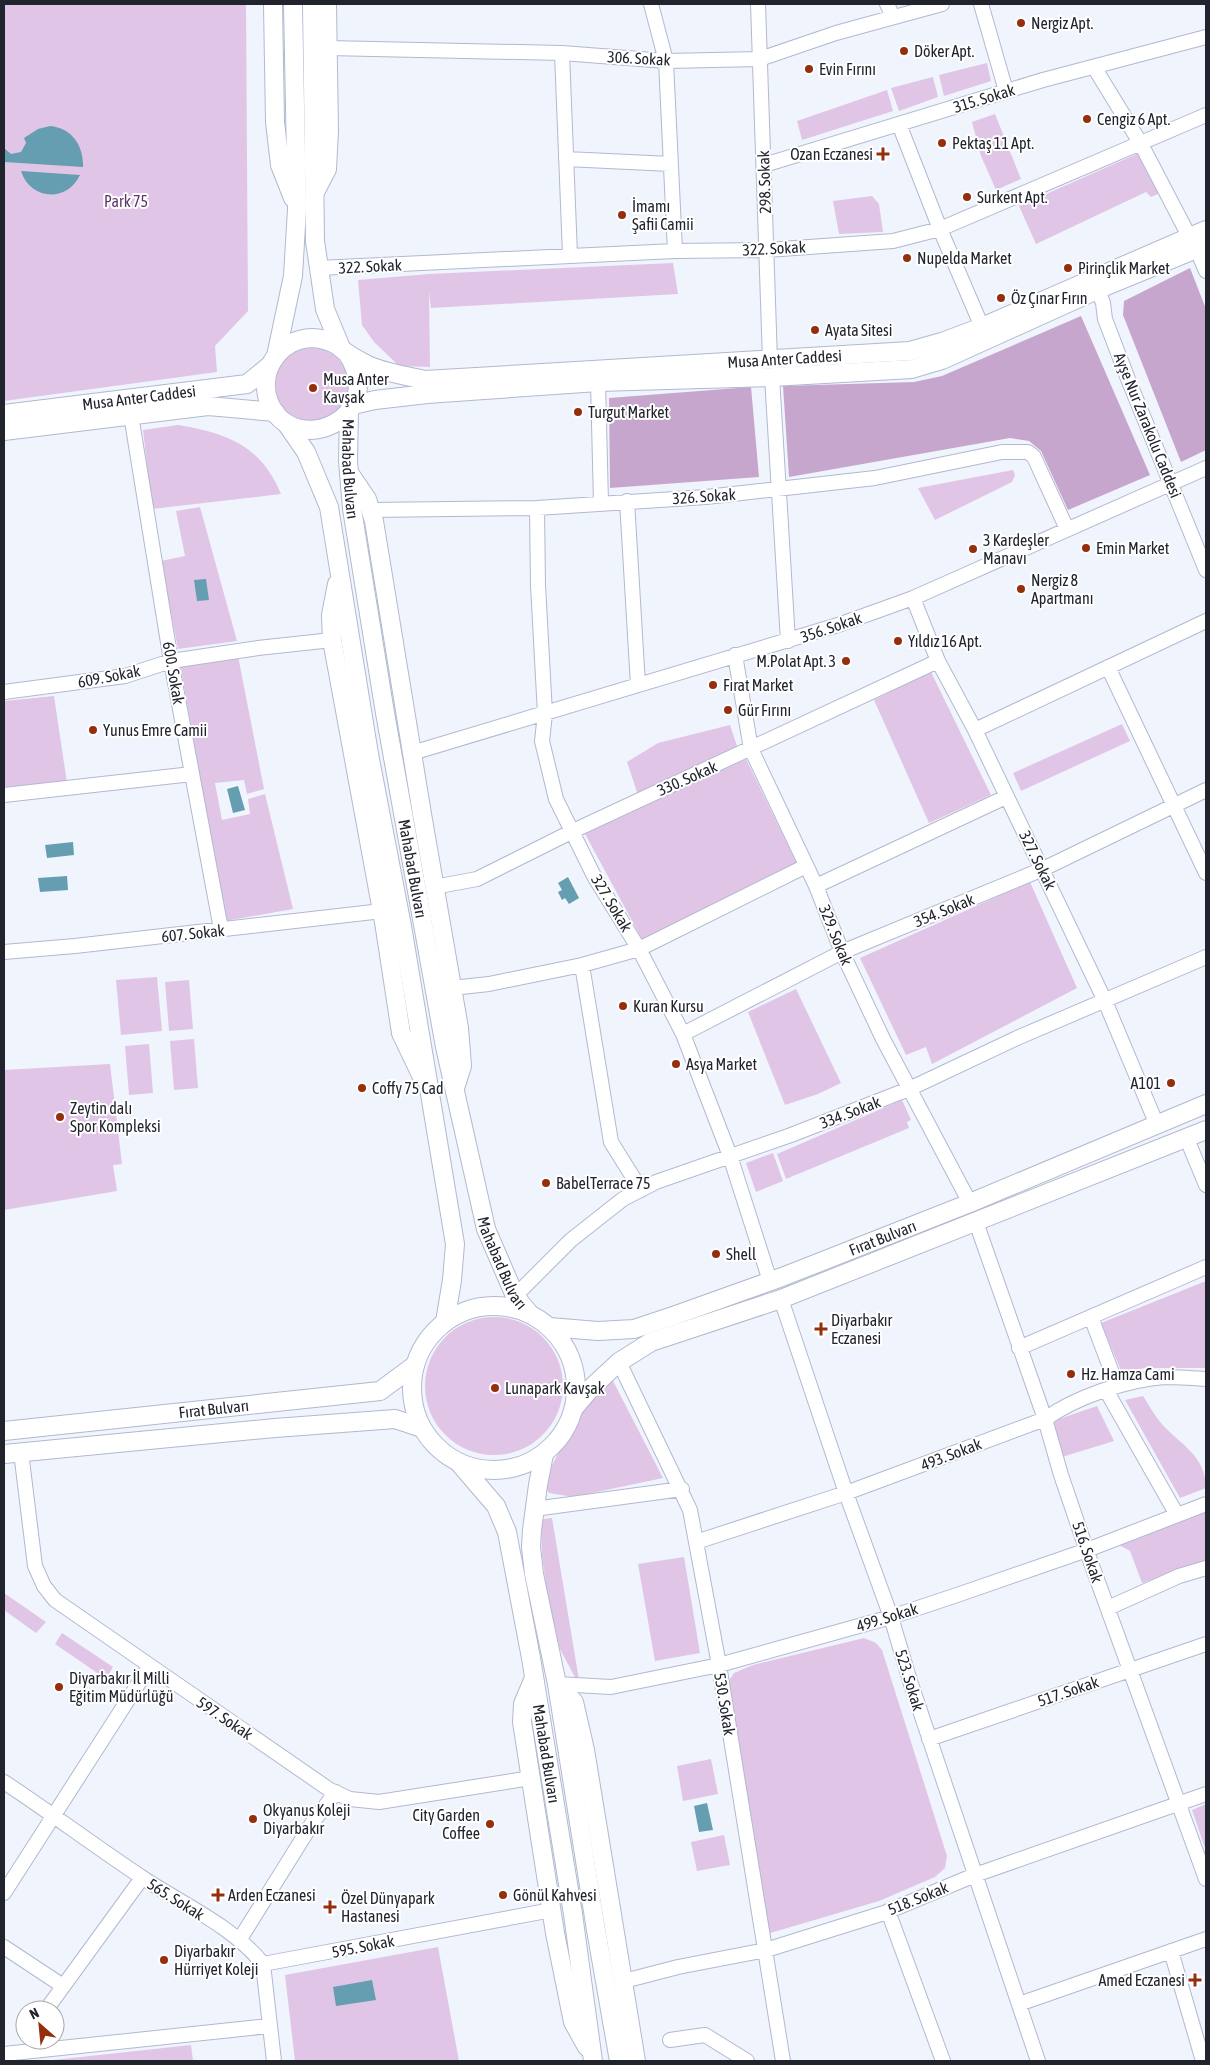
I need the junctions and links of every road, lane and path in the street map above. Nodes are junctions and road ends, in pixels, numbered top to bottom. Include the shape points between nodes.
1 (273, 4) edge
2 (293, 4) edge
3 (312, 4) edge
4 (327, 4) edge
5 (651, 4) edge
6 (758, 4) edge
7 (887, 4) edge
8 (942, 4) edge
9 (981, 4) edge
10 (893, 17) junction
11 (1206, 37) edge
12 (328, 48) junction
13 (562, 53) junction
14 (760, 59) junction
15 (666, 60) junction
16 (1094, 67) junction
17 (1006, 91) junction
18 (1206, 115) edge
19 (899, 124) junction
20 (1141, 144) junction
21 (566, 159) junction
22 (671, 164) junction
23 (764, 166) junction
24 (314, 194) junction
25 (297, 209) junction
26 (940, 229) junction
27 (1206, 230) edge
28 (1198, 244) edge
29 (674, 250) junction
30 (766, 250) junction
31 (570, 255) junction
32 (318, 268) junction
33 (1206, 271) edge
34 (1096, 284) junction
35 (982, 327) junction
36 (344, 351) junction
37 (272, 361) junction
38 (771, 369) junction
39 (598, 382) junction
40 (351, 408) junction
41 (4, 414) edge
42 (131, 416) junction
43 (281, 417) junction
44 (4, 431) edge
45 (1206, 468) edge
46 (348, 471) junction
47 (1172, 483) junction
48 (780, 490) junction
49 (626, 501) junction
50 (601, 503) junction
51 (537, 508) junction
52 (370, 510) junction
53 (1067, 529) junction
54 (1206, 570) edge
55 (340, 572) junction
56 (913, 598) junction
57 (1206, 621) edge
58 (332, 640) junction
59 (788, 641) junction
60 (736, 655) junction
61 (172, 661) junction
62 (938, 661) junction
63 (1108, 667) junction
64 (638, 685) junction
65 (4, 692) edge
66 (545, 714) junction
67 (975, 730) junction
68 (751, 749) junction
69 (412, 753) junction
70 (192, 774) junction
71 (1206, 790) edge
72 (4, 795) edge
73 (1006, 797) junction
74 (1174, 805) junction
75 (572, 831) junction
76 (806, 866) junction
77 (1043, 869) junction
78 (1206, 873) edge
79 (816, 886) junction
80 (434, 887) junction
81 (382, 910) junction
82 (221, 930) junction
83 (639, 949) junction
84 (4, 952) edge
85 (842, 952) junction
86 (1206, 957) edge
87 (582, 965) junction
88 (452, 988) junction
89 (1105, 1001) junction
90 (683, 1034) junction
91 (454, 1088) junction
92 (909, 1089) junction
93 (430, 1095) junction
94 (1206, 1104) edge
95 (1156, 1125) junction
96 (1206, 1130) edge
97 (1187, 1139) junction
98 (730, 1156) junction
99 (1206, 1185) edge
100 (640, 1190) junction
101 (970, 1203) junction
102 (976, 1222) junction
103 (1206, 1267) edge
104 (770, 1281) junction
105 (515, 1296) junction
106 (781, 1299) junction
107 (529, 1314) junction
108 (1091, 1317) junction
109 (445, 1322) junction
110 (648, 1324) junction
111 (549, 1326) junction
112 (651, 1342) junction
113 (1019, 1348) junction
114 (619, 1362) junction
115 (415, 1364) junction
116 (1206, 1378) edge
117 (1112, 1388) junction
118 (574, 1408) junction
119 (1045, 1419) junction
120 (422, 1428) junction
121 (4, 1431) edge
122 (21, 1452) junction
123 (4, 1454) edge
124 (544, 1454) junction
125 (459, 1463) junction
126 (682, 1489) junction
127 (846, 1493) junction
128 (1206, 1504) edge
129 (534, 1509) junction
130 (1177, 1515) junction
131 (696, 1542) junction
132 (1087, 1550) junction
133 (1206, 1568) edge
134 (1108, 1608) junction
135 (891, 1616) junction
136 (1206, 1644) edge
137 (719, 1665) junction
138 (149, 1667) junction
139 (1131, 1670) junction
140 (534, 1678) junction
141 (557, 1684) junction
142 (929, 1739) junction
143 (531, 1778) junction
144 (4, 1782) edge
145 (336, 1792) junction
146 (1206, 1794) edge
147 (1180, 1803) junction
148 (55, 1816) junction
149 (975, 1875) junction
150 (142, 1878) junction
151 (1206, 1879) edge
152 (4, 1893) edge
153 (552, 1910) junction
154 (888, 1911) junction
155 (240, 1939) junction
156 (1206, 1939) edge
157 (4, 1947) edge
158 (766, 1950) junction
159 (1171, 1951) junction
160 (263, 1964) junction
161 (624, 1981) junction
162 (62, 1986) junction
163 (53, 2000) edge
164 (1019, 2004) junction
165 (269, 2026) junction
166 (670, 2040) dead end
167 (11, 2053) edge
168 (593, 2059) edge
169 (274, 2061) edge
170 (619, 2061) edge
171 (636, 2061) edge
172 (747, 2061) edge
173 (783, 2061) edge
174 (943, 2061) edge
175 (1038, 2061) edge
176 (1203, 2061) edge

1 - 25 main road via 275,122 280,165
2 - 25 main road
3 - 24 main road
4 - 12 main road
5 - 15 street
6 - 14 street, 298. Sokak
7 - 10 street
8 - 10 street, 306. Sokak
9 - 17 street
10 - 14 street, 306. Sokak
11 - 16 street, 315. Sokak
12 - 13 street, 306. Sokak
12 - 24 main road via 326,169
13 - 15 street, 306. Sokak
13 - 21 street
14 - 15 street, 306. Sokak
14 - 23 street, 298. Sokak
15 - 22 street
16 - 17 street, 315. Sokak
16 - 20 street
17 - 19 street, 315. Sokak
18 - 20 street, 322. Sokak
19 - 23 street, 315. Sokak
19 - 26 street
20 - 26 street, 322. Sokak
20 - 28 street
21 - 22 street
21 - 31 street
22 - 29 street
23 - 30 street, 298. Sokak
24 - 32 main road
25 - 37 main road via 293,276
26 - 30 street, 322. Sokak via 893,241
26 - 35 street
27 - 28 main road, Musa Anter Caddesi
28 - 33 street
28 - 34 main road, Musa Anter Caddesi
29 - 30 street, 322. Sokak
29 - 31 street, 322. Sokak
30 - 38 street, 298. Sokak
31 - 32 street, 322. Sokak
32 - 36 main road via 325,309
34 - 35 main road, Musa Anter Caddesi
34 - 38 main road, Musa Anter Caddesi via 942,360 912,369
34 - 47 street, Ayşe Nur Zarakolu Caddesi via 1108,328
35 - 38 main road, Musa Anter Caddesi via 910,351
36 - 37 main road via 324,339 311,338 291,343
36 - 38 main road, Musa Anter Caddesi via 372,367 425,380
36 - 40 main road via 358,376 358,388
37 - 41 main road, Musa Anter Caddesi via 247,384
37 - 43 main road via 266,389 270,404
38 - 39 main road, Musa Anter Caddesi
38 - 48 street, 298. Sokak
39 - 40 main road, Musa Anter Caddesi via 427,394 375,400
39 - 50 street
40 - 43 main road via 344,418 316,430 300,429
40 - 46 main road, Mahabad Bulvarı
42 - 43 main road, Musa Anter Caddesi via 208,406
42 - 44 main road, Musa Anter Caddesi
42 - 61 street, 600. Sokak
43 - 55 main road, Mahabad Bulvarı via 306,452 328,507
45 - 47 street, 356. Sokak
46 - 52 main road via 367,499
46 - 91 main road, Mahabad Bulvarı via 385,713
47 - 53 street, 356. Sokak
47 - 54 street, Ayşe Nur Zarakolu Caddesi
48 - 49 street, 326. Sokak
48 - 53 street, 326. Sokak via 879,477 1002,452 1028,452 1034,457
48 - 59 street, 298. Sokak
49 - 50 street, 326. Sokak
49 - 64 street
50 - 51 street, 326. Sokak
51 - 52 street, 326. Sokak
51 - 66 street, 327. Sokak
52 - 69 main road
53 - 56 street, 356. Sokak
55 - 58 main road via 331,615
55 - 93 main road, Mahabad Bulvarı
56 - 59 street, 356. Sokak
56 - 62 street, 327. Sokak
57 - 63 street
58 - 61 street, 609. Sokak
58 - 81 main road
59 - 60 street, 356. Sokak
60 - 64 street, 356. Sokak
60 - 68 street, 329. Sokak
61 - 65 street, 609. Sokak via 125,676
61 - 70 street, 600. Sokak
62 - 67 street, 327. Sokak
62 - 68 street, 330. Sokak
63 - 67 street
63 - 74 street
64 - 66 street, 356. Sokak
66 - 69 street, 356. Sokak
66 - 75 street, 327. Sokak via 542,741 548,772 556,799
67 - 73 street, 327. Sokak
68 - 75 street, 330. Sokak
68 - 76 street, 329. Sokak
69 - 80 main road
70 - 72 street
70 - 82 street, 600. Sokak
71 - 74 street, 354. Sokak
73 - 77 street, 327. Sokak
73 - 79 street
74 - 77 street, 354. Sokak
74 - 78 street
75 - 80 street, 330. Sokak via 477,879
75 - 83 street, 327. Sokak via 594,876
76 - 79 street, 329. Sokak
76 - 83 street
77 - 85 street, 354. Sokak
77 - 89 street, 327. Sokak
79 - 85 street, 329. Sokak
80 - 88 main road
81 - 82 street, 607. Sokak
81 - 93 main road via 400,1032
82 - 84 street, 607. Sokak
83 - 87 street
83 - 90 street, 327. Sokak
85 - 90 street, 354. Sokak
85 - 92 street, 329. Sokak
86 - 89 street, 334. Sokak
87 - 88 street via 489,984
87 - 100 street via 611,1142
88 - 91 main road via 462,1066
89 - 92 street, 334. Sokak
89 - 95 street, 327. Sokak
90 - 98 street, 327. Sokak
91 - 105 main road, Mahabad Bulvarı via 486,1230
92 - 98 street, 334. Sokak
92 - 101 street, 329. Sokak
93 - 109 main road, Mahabad Bulvarı via 455,1244
94 - 95 main road, Fırat Bulvarı
95 - 101 main road, Fırat Bulvarı
96 - 97 main road, Fırat Bulvarı
97 - 99 street
97 - 102 main road, Fırat Bulvarı
98 - 100 street, 334. Sokak
98 - 104 street, 327. Sokak
100 - 105 street, 334. Sokak via 622,1199 571,1240
101 - 104 main road, Fırat Bulvarı
102 - 106 main road, Fırat Bulvarı
102 - 113 street, 516. Sokak
103 - 108 street
104 - 110 main road, Fırat Bulvarı
105 - 107 main road, Mahabad Bulvarı
106 - 112 main road, Fırat Bulvarı
106 - 127 street, 523. Sokak
107 - 109 main road via 508,1307 486,1306
107 - 111 main road
108 - 113 street
108 - 117 street
109 - 115 main road via 427,1341
110 - 111 main road, Fırat Bulvarı via 634,1329 598,1331
110 - 112 main road via 638,1332 638,1336 640,1340
111 - 118 main road via 561,1340 573,1364 577,1390
112 - 114 main road, Fırat Bulvarı
113 - 119 street, 516. Sokak
114 - 118 main road, Fırat Bulvarı
114 - 126 street, 530. Sokak
115 - 120 main road via 414,1407
115 - 121 main road, Fırat Bulvarı via 380,1392
116 - 117 street, 493. Sokak via 1164,1377
117 - 119 street, 493. Sokak via 1060,1408
117 - 130 street
118 - 124 main road via 558,1441
119 - 127 street, 493. Sokak
119 - 132 street, 516. Sokak
120 - 122 main road, Fırat Bulvarı via 395,1419
120 - 125 main road via 431,1442
122 - 123 main road, Fırat Bulvarı
122 - 138 street, 597. Sokak via 35,1566 44,1586 55,1600
124 - 125 main road via 525,1465 503,1470 480,1469
124 - 129 main road, Mahabad Bulvarı
125 - 140 main road, Mahabad Bulvarı via 496,1506 507,1532
126 - 129 street
126 - 131 street, 530. Sokak
127 - 131 street, 493. Sokak
127 - 135 street, 523. Sokak
128 - 130 street, 499. Sokak
129 - 141 main road, Mahabad Bulvarı via 531,1547 534,1574
130 - 132 street, 499. Sokak
131 - 137 street, 530. Sokak
132 - 134 street, 516. Sokak
132 - 135 street, 499. Sokak
133 - 134 street via 1179,1576
134 - 139 street, 516. Sokak
135 - 137 street, 499. Sokak
135 - 142 street, 523. Sokak
136 - 139 street, 517. Sokak
137 - 141 street, 499. Sokak via 611,1687
137 - 158 street, 530. Sokak
138 - 145 street, 597. Sokak
138 - 148 street
139 - 142 street, 517. Sokak
139 - 147 street, 516. Sokak
140 - 143 main road via 523,1704 522,1722
140 - 168 main road, Mahabad Bulvarı
141 - 161 main road via 574,1702 585,1750
141 - 170 main road, Mahabad Bulvarı
142 - 149 street, 523. Sokak
143 - 145 street, 597. Sokak via 378,1802 350,1799
143 - 153 main road
144 - 148 street, 565. Sokak
145 - 155 street via 313,1822
146 - 147 street, 518. Sokak
147 - 149 street, 518. Sokak
147 - 151 street, 516. Sokak
148 - 150 street, 565. Sokak
148 - 152 street
149 - 154 street, 518. Sokak
149 - 164 street, 523. Sokak
150 - 155 street, 565. Sokak
150 - 162 street
153 - 160 street, 595. Sokak
153 - 168 main road via 574,2022
154 - 158 street, 518. Sokak
154 - 174 street
155 - 160 street, 565. Sokak
156 - 159 street
157 - 162 street
158 - 161 street, 518. Sokak
158 - 173 street, 530. Sokak
159 - 164 street
159 - 176 street
160 - 165 street
161 - 171 main road
162 - 163 street
164 - 175 street, 523. Sokak
165 - 167 street
165 - 169 street
166 - 172 street via 704,2035

